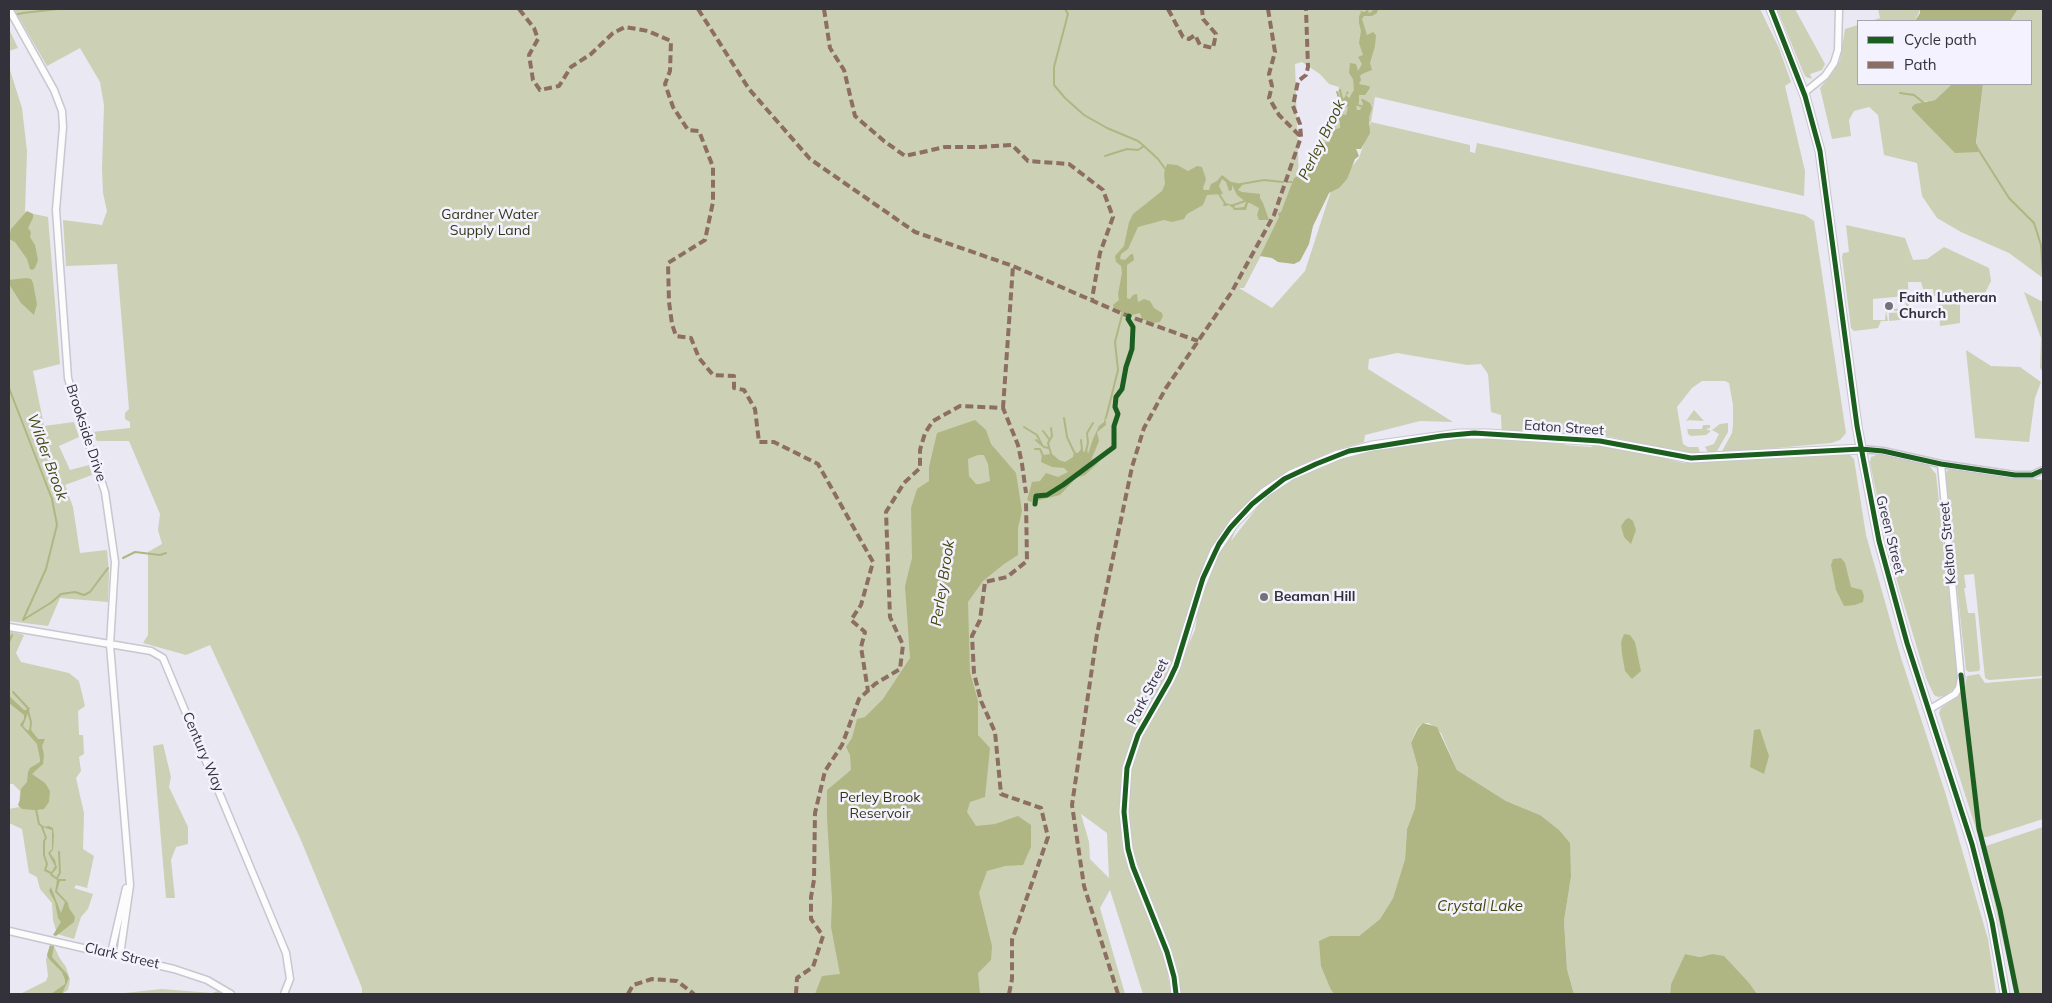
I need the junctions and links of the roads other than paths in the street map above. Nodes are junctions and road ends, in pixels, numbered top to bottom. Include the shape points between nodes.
1 (9, 9) edge
2 (1764, 9) edge
3 (1771, 9) edge
4 (1839, 9) edge
5 (1796, 72) junction
6 (1804, 93) junction
7 (1861, 449) junction
8 (1941, 464) junction
9 (2043, 470) edge
10 (1235, 522) joint
11 (9, 627) edge
12 (110, 645) junction
13 (1930, 709) junction
14 (128, 868) junction
15 (9, 931) edge
16 (111, 953) junction
17 (120, 955) junction
18 (231, 994) edge
19 (284, 994) edge
20 (1176, 994) edge
21 (2005, 994) edge

1 - 12 street, Brookside Drive via 57,97 63,119 56,210 67,366 71,390 108,507 115,565
2 - 5 street, Green Street
3 - 5 street, Green Street
4 - 6 street via 1838,50 1834,63 1825,76
5 - 6 street, Green Street
6 - 7 street, Green Street via 1826,184
7 - 8 street, Eaton Street
7 - 10 street, Eaton Street via 1691,458 1600,441 1488,434 1441,436 1372,446 1316,464 1270,489
7 - 13 street, Green Street via 1884,558
8 - 9 street via 2022,476
8 - 13 street, Kelton Street via 1961,678 1955,694
10 - 20 street, Park Street via 1208,564 1176,666 1138,735 1126,776 1124,812 1128,850 1167,952
11 - 12 street, Century Way
12 - 14 street, Brookside Drive
12 - 19 street, Century Way via 157,654 169,669 286,953 290,979
13 - 21 street, Green Street via 1978,864
14 - 16 street, Brookside Drive via 124,902
14 - 17 street, Brookside Drive via 129,898
15 - 16 street, Clark Street
16 - 17 street, Clark Street
17 - 18 street, Clark Street via 194,975

